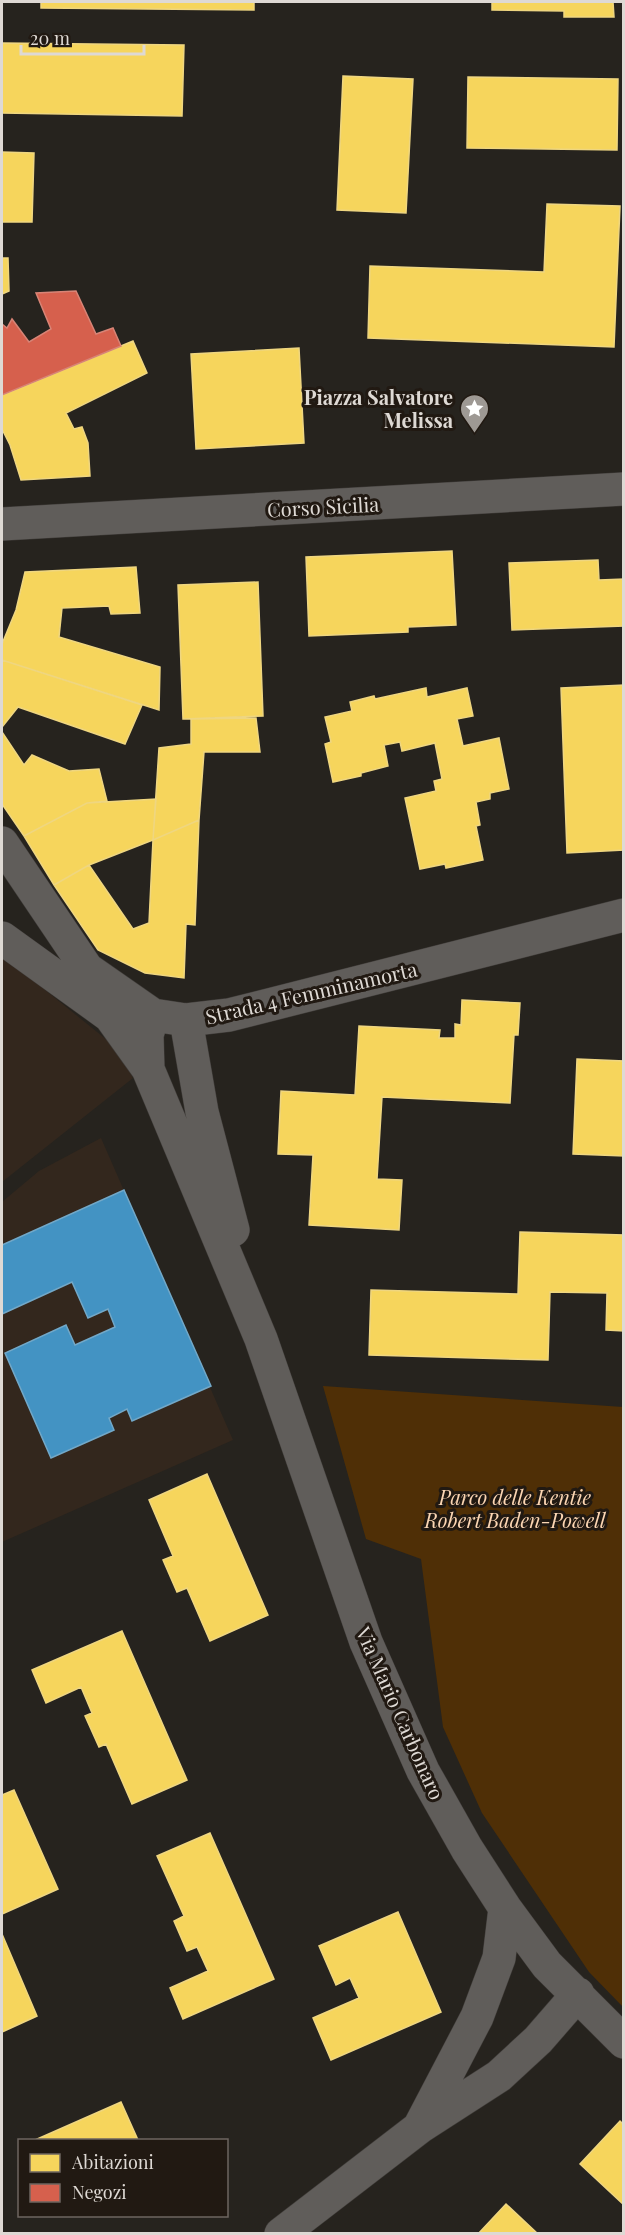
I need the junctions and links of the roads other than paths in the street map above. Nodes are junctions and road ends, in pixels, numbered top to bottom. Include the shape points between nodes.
1 (624, 489) edge
2 (13, 523) edge
3 (2, 843) edge
4 (624, 915) edge
5 (2, 938) edge
6 (153, 1015) junction
7 (110, 1016) junction
8 (186, 1020) junction
9 (148, 1069) junction
10 (261, 1339) junction
11 (505, 1908) junction
12 (578, 1994) junction
13 (624, 2042) edge
14 (420, 2127) junction
15 (281, 2234) edge

1 - 2 street, Corso Sicilia
3 - 6 street, Strada 4 Femminamorta via 87,969
4 - 8 street, Strada 4 Femminamorta via 229,1015
5 - 7 street
6 - 7 street
6 - 8 street, Strada 4 Femminamorta
6 - 9 street via 147,1035
7 - 9 street
8 - 10 street via 202,1112
9 - 10 street
10 - 11 street, Via Mario Carbonaro via 366,1642 423,1771
11 - 12 street, Via Mario Carbonaro via 547,1965
11 - 14 street via 499,1958 477,2017
12 - 13 street, Via Mario Carbonaro
12 - 14 street via 538,2040 499,2076
14 - 15 street

